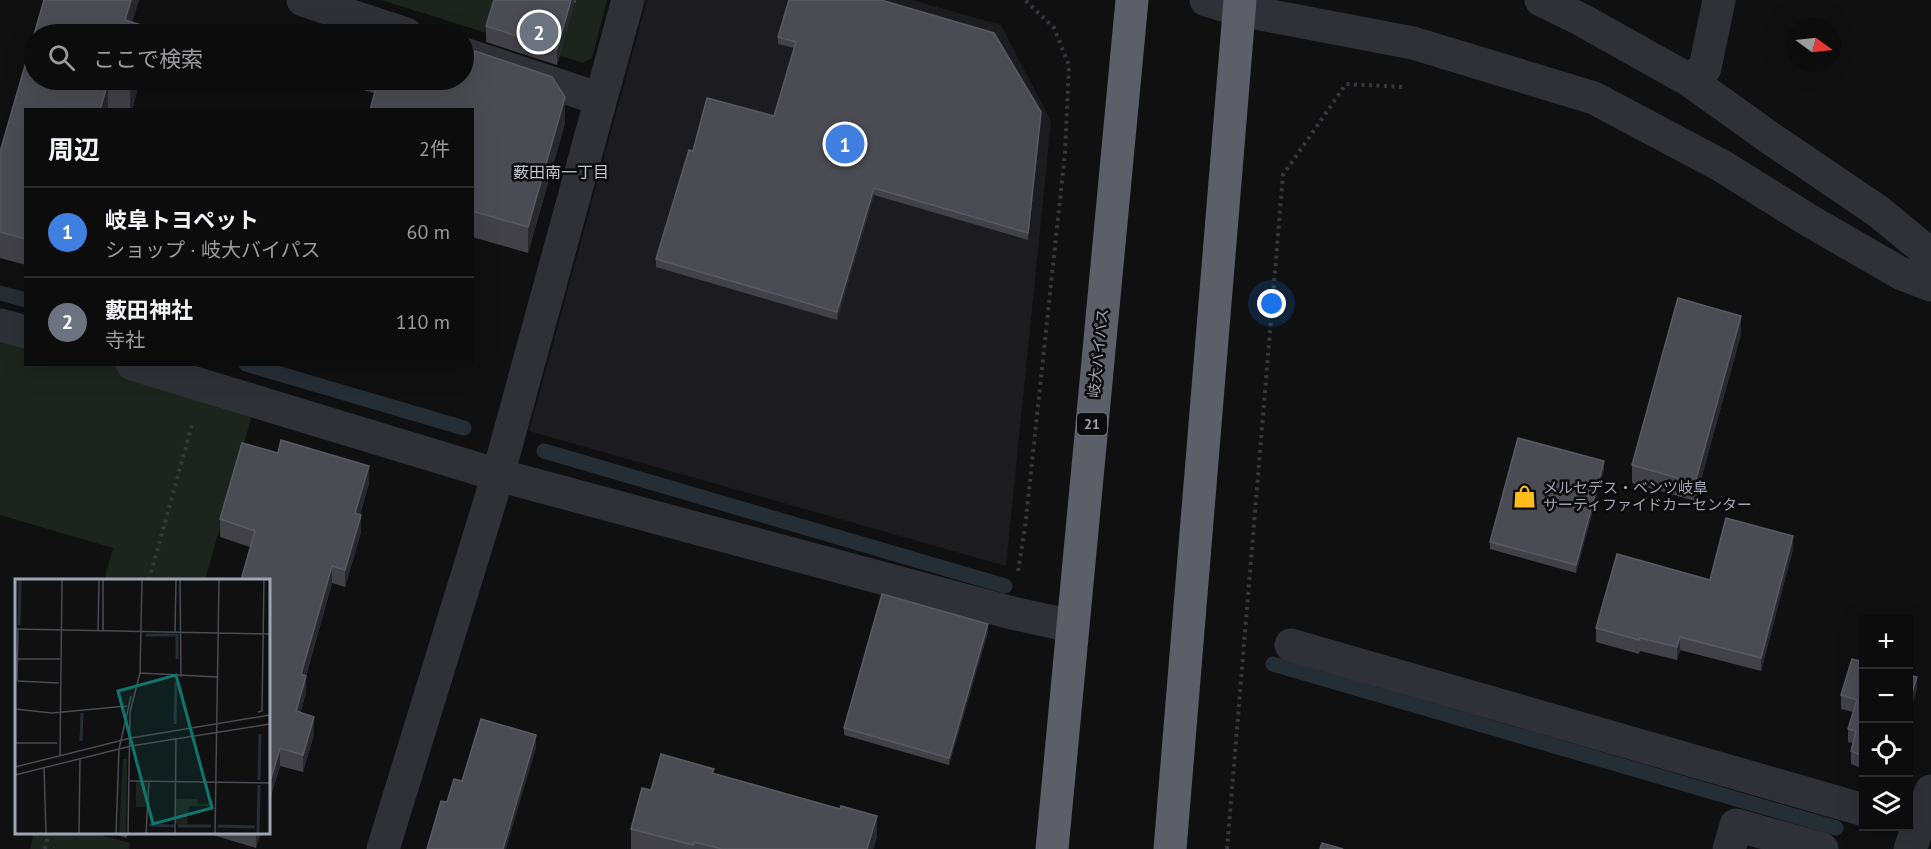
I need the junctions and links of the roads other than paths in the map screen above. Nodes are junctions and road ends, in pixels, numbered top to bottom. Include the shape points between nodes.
1 (303, 0) edge
2 (628, 0) edge
3 (1132, 0) edge
4 (1206, 0) edge
5 (1541, 0) edge
6 (1719, 0) edge
7 (1240, 5) edge
8 (376, 24) edge
9 (474, 57) edge
10 (1689, 80) junction
11 (600, 99) junction
12 (1931, 255) edge
13 (1931, 285) edge
14 (0, 325) edge
15 (24, 331) edge
16 (138, 366) edge
17 (498, 476) junction
18 (1072, 626) junction
19 (1291, 645) dead end
20 (1931, 791) edge
21 (1859, 809) edge
22 (1912, 832) edge
23 (383, 849) edge
24 (1052, 849) edge
25 (1170, 849) edge
26 (1729, 849) edge
27 (1822, 849) edge

1 - 8 street
2 - 11 street
3 - 18 highway, 岐大バイパス / 21
4 - 7 street
5 - 10 street
6 - 10 street via 1705,68
7 - 13 street via 1413,43 1594,98 1722,166 1900,273
7 - 25 highway
9 - 11 street
10 - 12 street via 1880,212
11 - 17 street
14 - 15 street
16 - 17 street
17 - 18 street
17 - 23 street
18 - 24 highway, 岐大バイパス / 21
19 - 21 street
20 - 22 street
26 - 27 street via 1736,825

